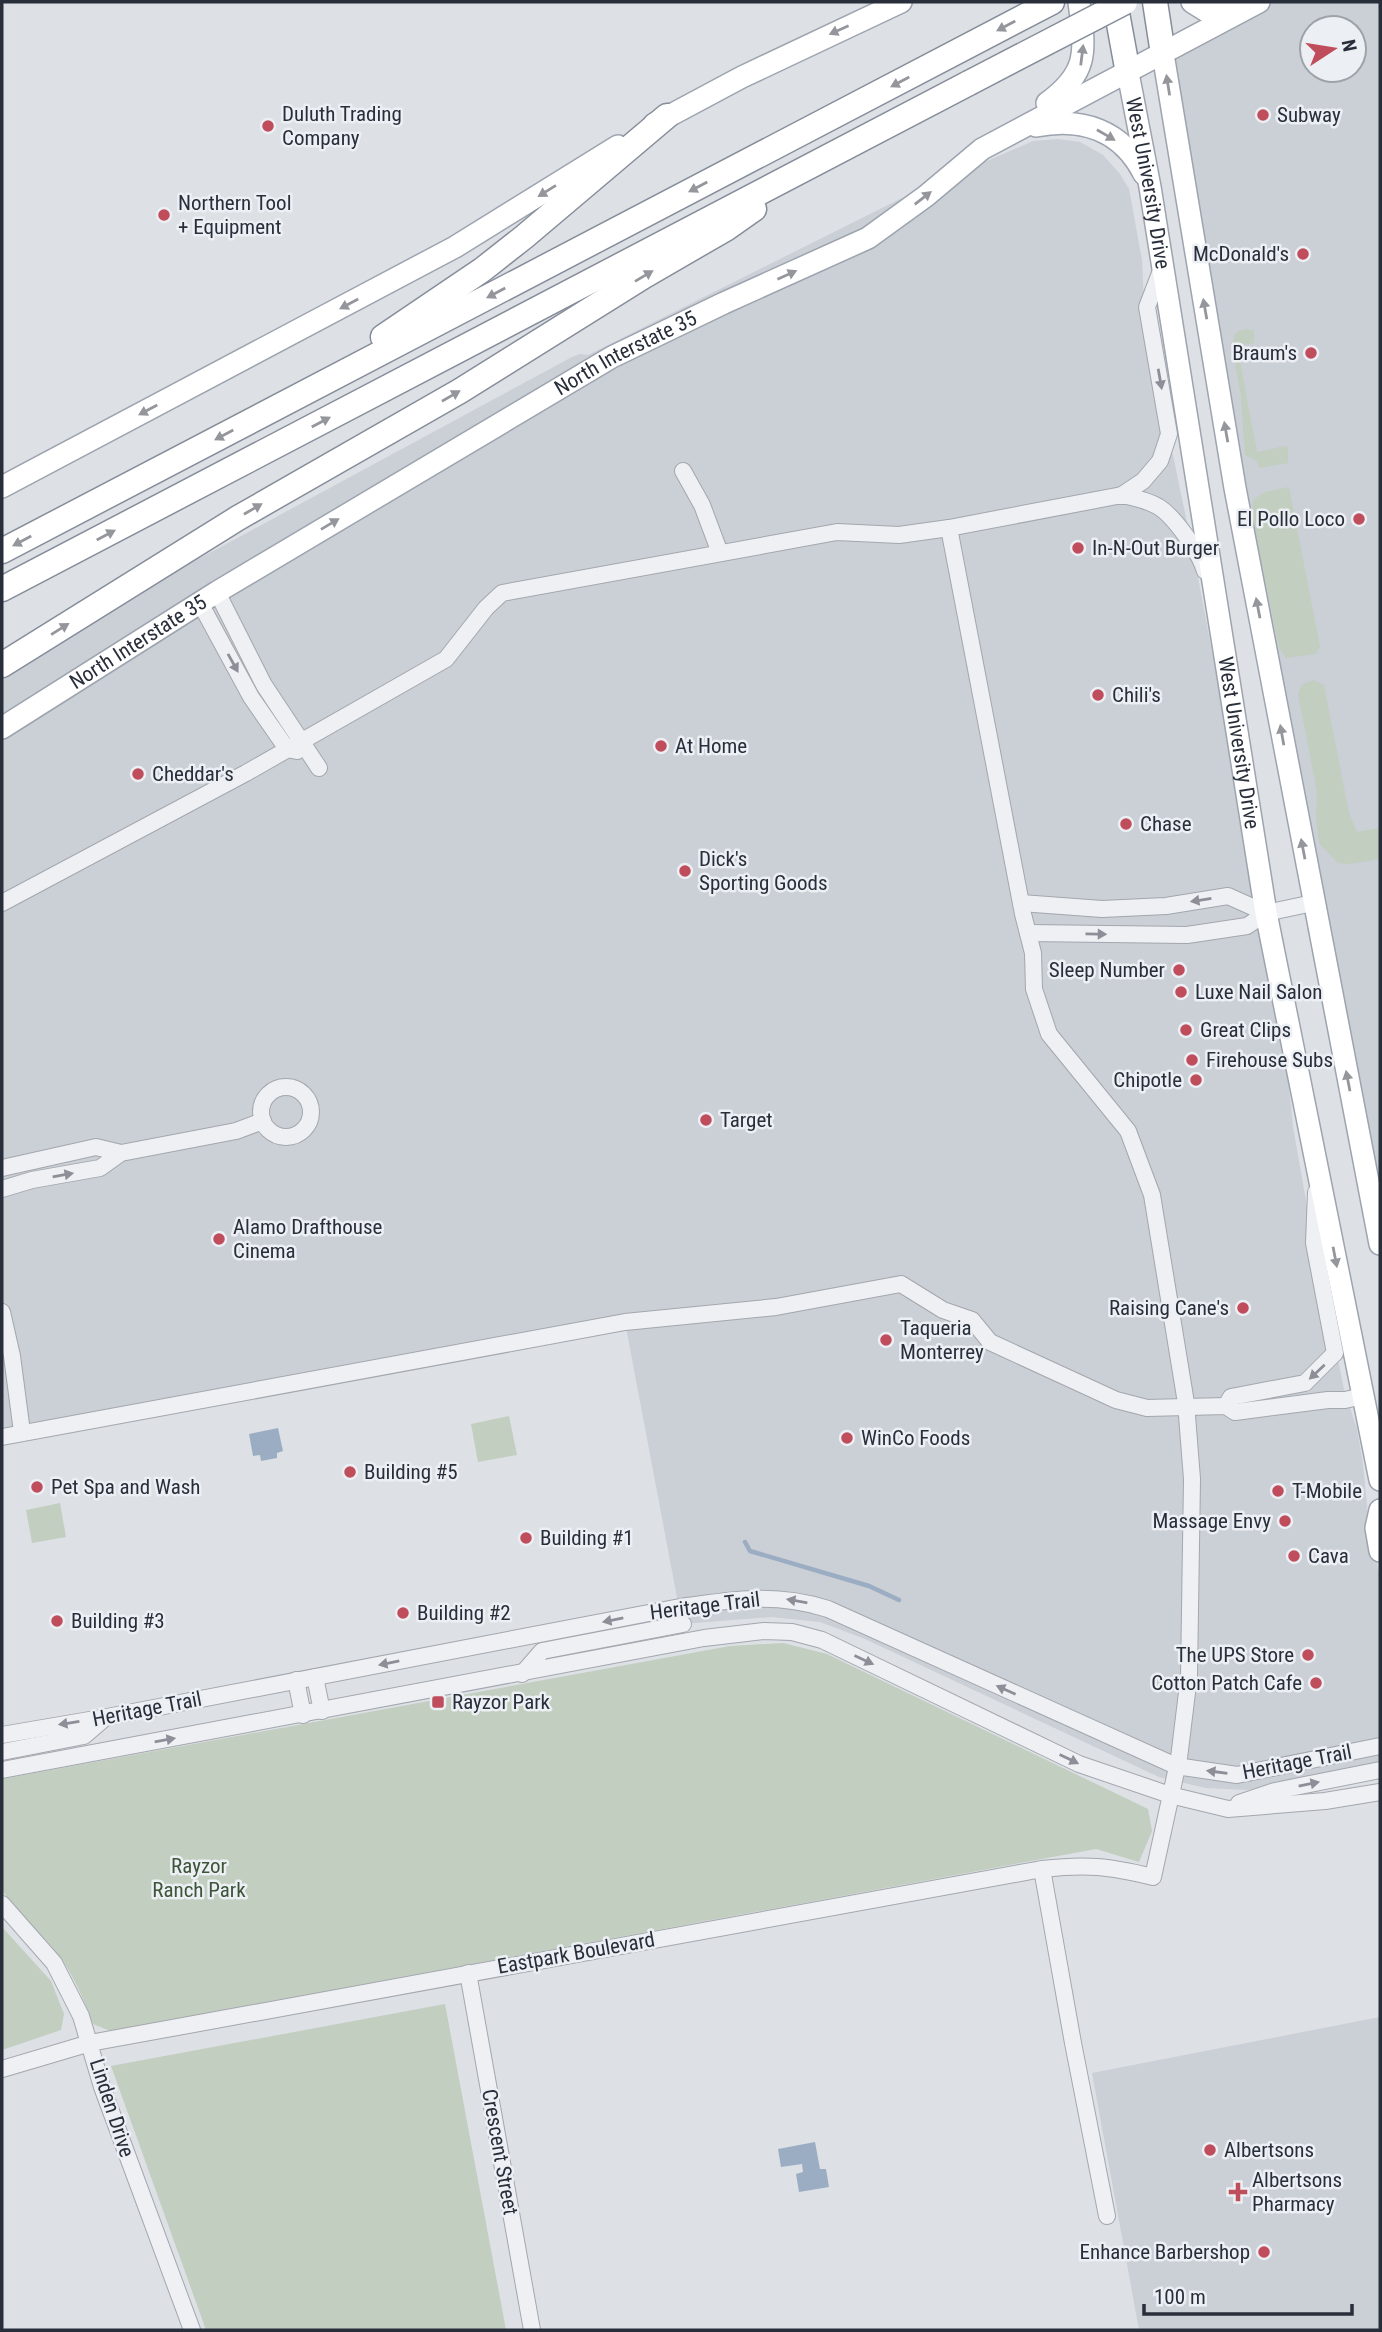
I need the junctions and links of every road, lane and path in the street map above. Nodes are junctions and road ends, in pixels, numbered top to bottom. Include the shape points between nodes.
1 (901, 2) edge
2 (1052, 2) edge
3 (1079, 2) edge
4 (1115, 2) edge
5 (1125, 2) edge
6 (1155, 2) edge
7 (1192, 2) edge
8 (1259, 2) edge
9 (1239, 12) junction
10 (1163, 54) junction
11 (1128, 73) junction
12 (667, 116) junction
13 (1017, 130) junction
14 (982, 149) junction
15 (829, 156) junction
16 (1150, 187) junction
17 (1163, 266) junction
18 (284, 403) junction
19 (683, 471) dead end
20 (2, 487) edge
21 (1235, 488) junction
22 (1198, 494) junction
23 (1122, 495) junction
24 (949, 528) junction
25 (2, 551) edge
26 (720, 554) junction
27 (2, 589) edge
28 (208, 598) junction
29 (1219, 621) junction
30 (2, 665) edge
31 (2, 728) edge
32 (305, 747) junction
33 (287, 749) junction
34 (319, 768) dead end
35 (2, 903) edge
36 (1021, 903) junction
37 (1313, 903) junction
38 (1266, 913) junction
39 (1028, 933) junction
40 (263, 1121) junction
41 (121, 1153) junction
42 (1317, 1167) junction
43 (2, 1168) edge
44 (2, 1189) edge
45 (1380, 1244) edge
46 (2, 1312) edge
47 (1357, 1364) junction
48 (1363, 1396) junction
49 (1226, 1406) junction
50 (1187, 1408) junction
51 (1380, 1419) edge
52 (22, 1432) junction
53 (2, 1437) edge
54 (1380, 1480) edge
55 (1380, 1510) edge
56 (1380, 1551) edge
57 (683, 1624) dead end
58 (522, 1674) junction
59 (315, 1677) junction
60 (296, 1680) junction
61 (322, 1711) junction
62 (303, 1715) junction
63 (107, 1717) junction
64 (2, 1735) edge
65 (1380, 1745) edge
66 (2, 1752) edge
67 (1176, 1766) junction
68 (2, 1770) edge
69 (1380, 1770) edge
70 (1380, 1792) edge
71 (1170, 1795) junction
72 (1220, 1807) junction
73 (1042, 1869) junction
74 (2, 1904) edge
75 (468, 1973) junction
76 (90, 2043) junction
77 (2, 2069) edge
78 (1107, 2216) dead end
79 (191, 2330) edge
80 (532, 2330) edge

1 -> 12 main road
2 -> 18 highway
14 -> 3 main road via 1075,79 1084,49
4 - 11 highway, West University Drive
5 - 15 highway, bridge
6 - 10 highway, West University Drive
7 - 9 main road via 1208,12
8 - 9 main road, North Interstate 35
9 - 10 main road, North Interstate 35
10 - 11 main road, North Interstate 35
21 -> 10 main road, West University Drive
11 - 13 main road, North Interstate 35
11 - 16 main road, West University Drive
12 - 18 highway via 482,270
12 -> 20 main road via 482,232
13 - 14 main road, North Interstate 35
13 -> 16 main road via 1068,122 1104,132 1131,154
28 -> 14 main road, North Interstate 35 via 612,357 868,238
27 -> 15 highway
30 -> 15 highway via 237,517 460,391 727,228
16 - 17 main road, West University Drive
17 - 22 main road, West University Drive
17 -> 23 street via 1147,307 1170,434 1160,461 1143,481
18 -> 25 highway
19 - 26 street via 702,505
21 - 22 main road
37 -> 21 main road, West University Drive
22 - 29 main road, West University Drive
23 - 24 street
23 - 29 street via 1146,500 1170,514 1200,557
24 - 26 street via 899,535 837,532
24 - 36 street
26 - 32 street via 502,593 446,659
28 - 31 main road, North Interstate 35
28 - 32 street
28 -> 33 street via 251,697
29 - 38 main road, West University Drive
32 - 33 street
32 - 34 street
33 - 35 street
38 -> 36 street via 1228,896 1166,906
36 - 39 street
37 - 38 street
45 -> 37 main road, West University Drive
39 -> 38 street via 1187,935 1247,926
38 - 42 main road, West University Drive
39 - 50 street via 1034,953 1034,989 1049,1034 1128,1131 1153,1195
40 - 40 street via 272,1132 285,1137 300,1133 316,1120 302,1085 269,1094 262,1106
40 - 41 street via 236,1131
41 - 43 street via 96,1147
44 -> 41 street via 100,1168
42 -> 47 main road, West University Drive
42 -> 49 street via 1314,1243 1335,1353 1305,1383 1231,1397
46 - 52 street
47 - 48 main road, West University Drive
47 - 51 main road
48 - 49 street via 1235,1412
48 - 54 main road, West University Drive
49 - 50 street
50 - 52 street via 1147,1408 1116,1400 990,1342 972,1320 943,1310 901,1284 776,1307 625,1322
50 - 67 street via 1192,1479 1189,1676
52 - 53 street
55 - 56 main road via 1376,1528
57 - 58 street via 542,1651
58 - 61 street, Heritage Trail
58 -> 71 street, Heritage Trail via 704,1639 792,1632 822,1640 1079,1764
59 - 60 street, Heritage Trail
59 - 61 street
67 -> 59 street, Heritage Trail via 828,1609 774,1598 680,1607
60 - 62 street
60 - 63 street, Heritage Trail
61 - 62 street, Heritage Trail
68 -> 62 street, Heritage Trail
63 -> 64 street, Heritage Trail
63 - 66 street via 84,1736
65 -> 67 street, Heritage Trail via 1237,1775
67 - 71 street
72 -> 69 street, Heritage Trail via 1275,1790
70 - 72 street, Heritage Trail via 1325,1801
71 - 72 street, Heritage Trail
71 - 73 street, Eastpark Boulevard via 1153,1877 1109,1867
73 - 75 street, Eastpark Boulevard
73 - 78 street
74 - 76 street, Linden Drive via 54,1963
75 - 76 street, Eastpark Boulevard
75 - 80 street, Crescent Street
76 - 77 street, Eastpark Boulevard
76 - 79 street, Linden Drive

